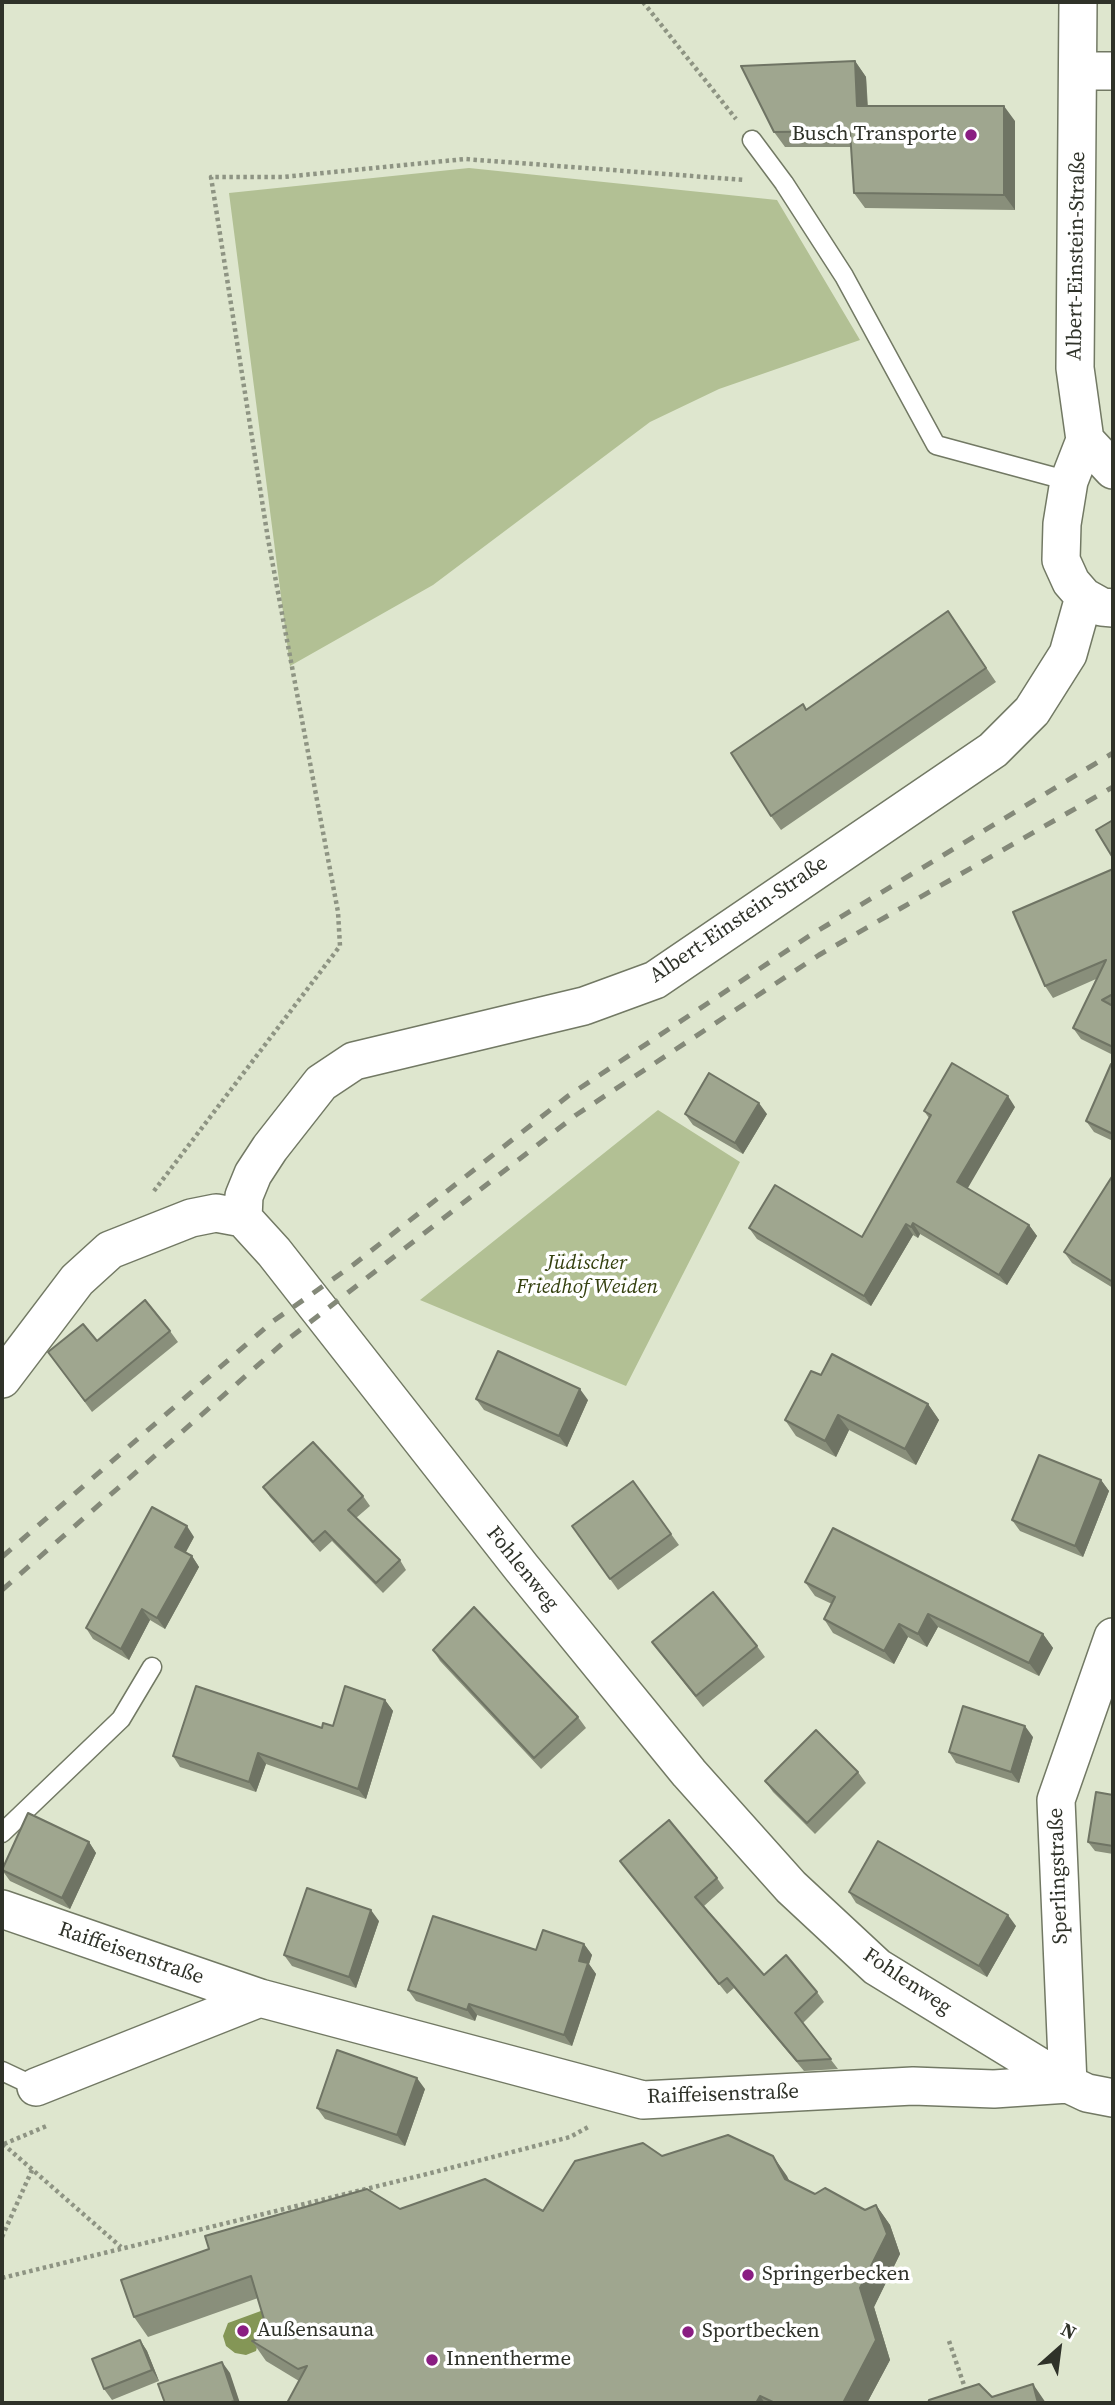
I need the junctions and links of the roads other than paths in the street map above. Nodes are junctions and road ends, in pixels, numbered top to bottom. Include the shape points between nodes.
1 (1078, 2) edge
2 (1096, 71) edge
3 (752, 140) road end
4 (1084, 440) junction
5 (1113, 470) edge
6 (1069, 481) junction
7 (1099, 603) edge
8 (243, 1218) junction
9 (2, 1379) edge
10 (1113, 1637) edge
11 (152, 1667) dead end
12 (2, 1833) edge
13 (2, 1909) edge
14 (260, 1998) junction
15 (2, 2071) edge
16 (1068, 2084) junction
17 (36, 2087) joint
18 (1113, 2098) edge

1 - 2 street, Albert-Einstein-Straße
2 - 4 street, Albert-Einstein-Straße via 1075,368
3 - 6 lane via 844,276 936,445
4 - 5 street
4 - 6 street, Albert-Einstein-Straße
6 - 7 street, Albert-Einstein-Straße via 1060,560 1071,582
7 - 8 street, Albert-Einstein-Straße via 1032,711 993,750 656,980 584,1006 354,1061 320,1083 253,1174 244,1196
8 - 9 street via 216,1213 191,1218 110,1250 77,1280
8 - 16 street, Fohlenweg via 636,1708 791,1886 877,1967
10 - 16 street, Sperlingstraße via 1056,1800
11 - 12 lane via 121,1719
13 - 14 street, Raiffeisenstraße
14 - 16 street, Raiffeisenstraße via 643,2101 913,2086 994,2089
14 - 17 street, Raiffeisenstraße
15 - 17 lane
16 - 18 street, Raiffeisenstraße

